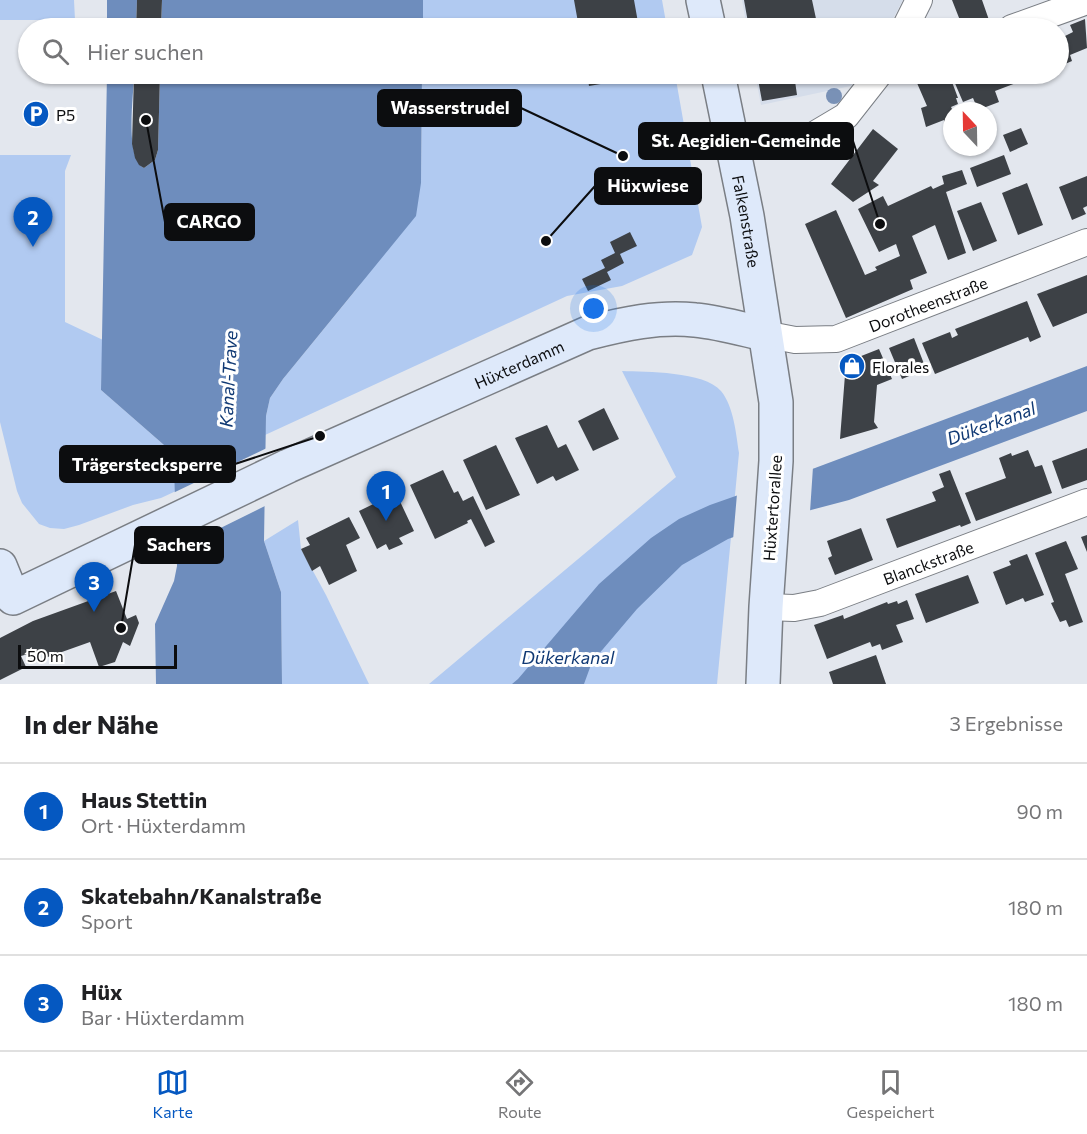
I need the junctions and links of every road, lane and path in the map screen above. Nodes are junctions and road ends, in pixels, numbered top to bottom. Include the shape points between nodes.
1 (704, 0) edge
2 (919, 0) edge
3 (1087, 1) edge
4 (707, 18) edge
5 (910, 18) edge
6 (1040, 18) edge
7 (720, 84) edge
8 (871, 84) edge
9 (814, 135) dead end
10 (1087, 242) edge
11 (764, 333) junction
12 (1087, 502) edge
13 (0, 566) edge
14 (6, 602) edge
15 (766, 607) junction
16 (763, 684) edge

1 - 4 main road
2 - 5 street
3 - 6 street
7 - 11 main road, Falkenstraße via 747,216
8 - 9 street via 846,116
10 - 11 street, Dorotheenstraße via 836,339 795,340
11 - 14 main road, Hüxterdamm via 693,319 625,324 588,333 288,466
11 - 15 main road, Hüxtertorallee via 776,402
12 - 15 street, Blanckstraße via 820,603 794,608
13 - 14 main road
15 - 16 main road, Hüxtertorallee

